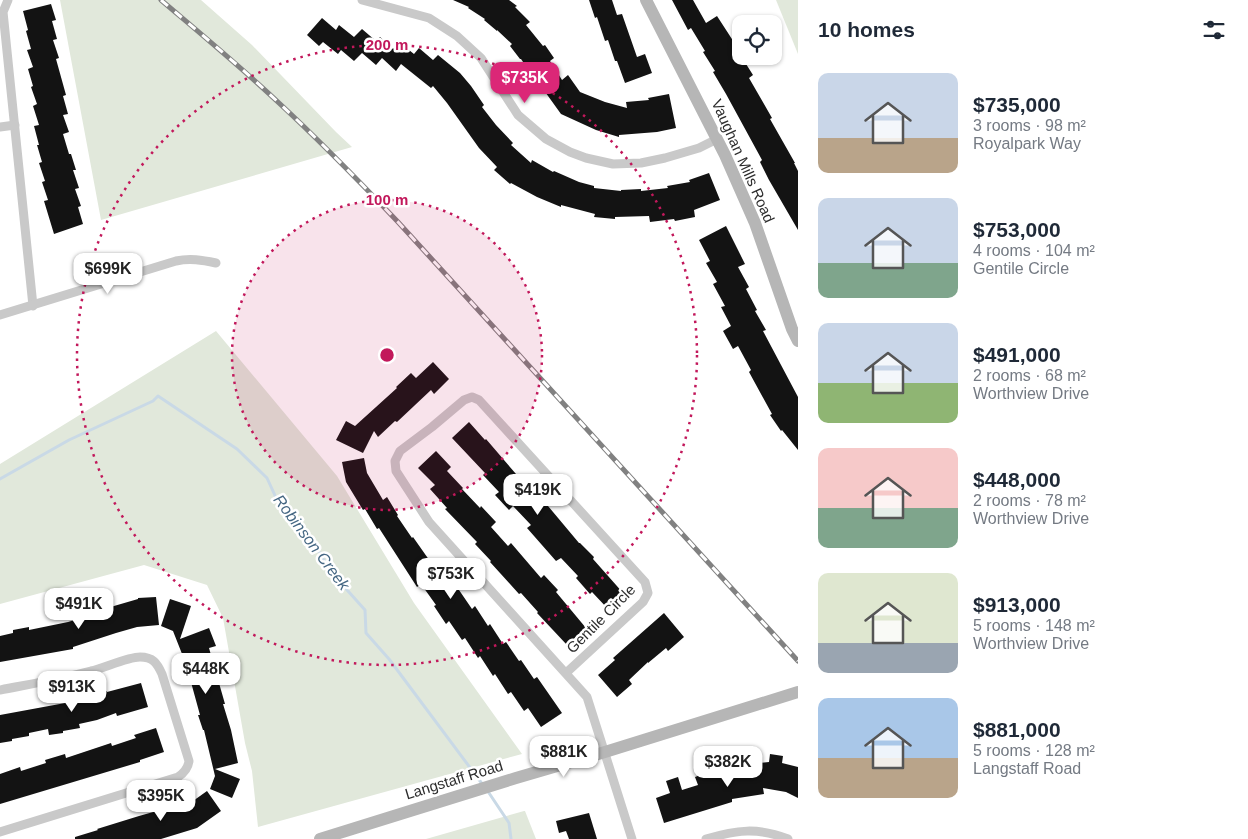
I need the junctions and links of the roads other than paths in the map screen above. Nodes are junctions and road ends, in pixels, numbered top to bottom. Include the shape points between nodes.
1 (8, 0) edge
2 (362, 0) edge
3 (646, 0) edge
4 (15, 125) junction
5 (0, 127) edge
6 (718, 139) junction
7 (216, 263) dead end
8 (33, 306) junction
9 (0, 316) edge
10 (798, 341) edge
11 (566, 673) junction
12 (0, 690) edge
13 (798, 692) edge
14 (605, 752) junction
15 (0, 832) edge
16 (320, 839) edge
17 (632, 839) edge
18 (706, 839) edge
19 (788, 839) edge

1 - 4 street via 3,12
2 - 6 street via 429,18 457,36 481,58 518,115 546,139 570,152 613,164 641,163 699,148
3 - 6 street, Vaughan Mills Road
4 - 5 street
4 - 8 street
6 - 10 street, Vaughan Mills Road via 755,223
7 - 8 street via 194,259 176,261
8 - 9 street
11 - 11 street, Gentile Circle via 643,602 648,593 645,582 479,400 472,397 400,451 395,461 396,471 429,522
11 - 14 street, Gentile Circle via 586,697
12 - 15 street via 92,671 138,657 150,658 158,664 162,674 189,761 188,768 178,777
13 - 14 street, Langstaff Road
14 - 16 street, Langstaff Road
14 - 17 street, Gentile Circle
18 - 19 street via 744,830

